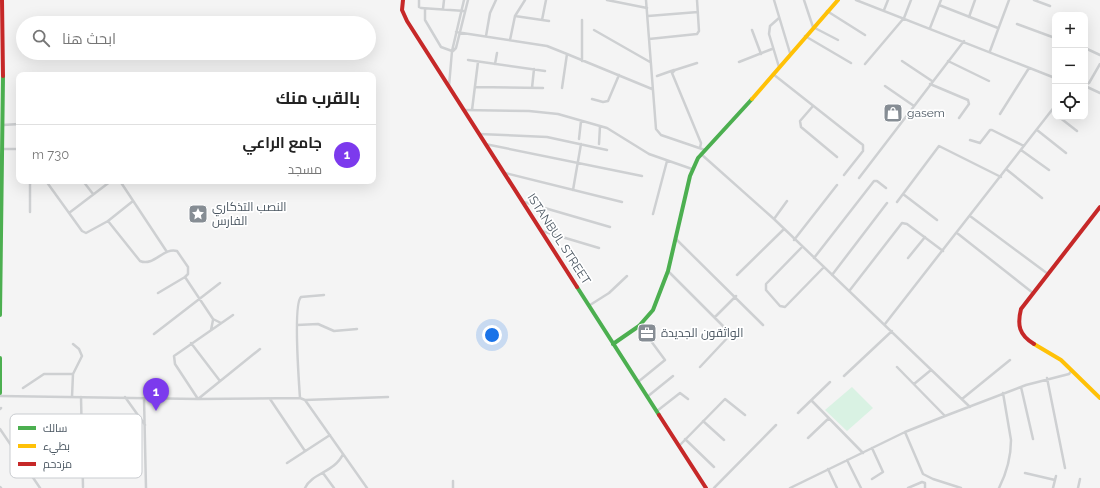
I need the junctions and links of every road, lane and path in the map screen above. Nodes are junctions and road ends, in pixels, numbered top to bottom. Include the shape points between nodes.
1 (2, 0) edge
2 (403, 0) edge
3 (419, 0) edge
4 (444, 0) edge
5 (464, 0) edge
6 (468, 0) edge
7 (496, 0) edge
8 (525, 0) edge
9 (546, 0) edge
10 (607, 0) edge
11 (646, 0) edge
12 (697, 0) edge
13 (774, 0) edge
14 (804, 0) edge
15 (838, 0) edge
16 (856, 0) edge
17 (888, 0) edge
18 (911, 0) edge
19 (941, 0) edge
20 (975, 0) edge
21 (1009, 0) edge
22 (1034, 0) edge
23 (834, 2) edge
24 (939, 5) junction
25 (1050, 6) dead end
26 (425, 8) junction
27 (647, 8) junction
28 (443, 10) junction
29 (461, 10) junction
30 (884, 10) junction
31 (465, 11) junction
32 (827, 11) junction
33 (698, 12) junction
34 (516, 16) junction
35 (648, 16) junction
36 (969, 17) junction
37 (779, 18) junction
38 (904, 18) junction
39 (542, 20) junction
40 (582, 20) dead end
41 (549, 21) dead end
42 (1017, 24) dead end
43 (813, 27) junction
44 (930, 28) junction
45 (998, 28) junction
46 (594, 30) dead end
47 (752, 30) dead end
48 (458, 32) junction
49 (486, 36) junction
50 (805, 36) junction
51 (865, 36) dead end
52 (1052, 37) edge
53 (649, 39) junction
54 (510, 40) junction
55 (838, 40) dead end
56 (964, 41) junction
57 (1, 47) edge
58 (772, 49) junction
59 (1088, 49) edge
60 (452, 51) junction
61 (990, 52) junction
62 (497, 53) dead end
63 (790, 53) junction
64 (567, 54) junction
65 (760, 54) junction
66 (1100, 55) edge
67 (468, 60) dead end
68 (582, 61) junction
69 (902, 61) dead end
70 (948, 61) junction
71 (478, 62) junction
72 (650, 62) junction
73 (739, 62) dead end
74 (697, 63) dead end
75 (851, 63) dead end
76 (495, 64) junction
77 (865, 64) dead end
78 (1100, 64) edge
79 (779, 67) junction
80 (1029, 68) junction
81 (534, 69) junction
82 (675, 70) junction
83 (545, 71) dead end
84 (450, 72) junction
85 (773, 74) junction
86 (619, 75) junction
87 (441, 76) junction
88 (657, 76) dead end
89 (1052, 77) edge
90 (989, 81) dead end
91 (931, 83) junction
92 (1088, 84) edge
93 (885, 86) dead end
94 (475, 87) junction
95 (1088, 87) edge
96 (532, 88) junction
97 (543, 88) dead end
98 (562, 88) dead end
99 (449, 89) junction
100 (652, 89) junction
101 (1, 90) edge
102 (1100, 93) edge
103 (592, 99) dead end
104 (813, 106) junction
105 (914, 106) junction
106 (463, 110) junction
107 (472, 110) junction
108 (1051, 111) edge
109 (1000, 114) dead end
110 (959, 118) dead end
111 (2, 119) edge
112 (580, 120) junction
113 (1063, 120) edge
114 (16, 124) edge
115 (3, 125) junction
116 (600, 126) junction
117 (1037, 130) junction
118 (1077, 131) dead end
119 (478, 134) junction
120 (579, 139) dead end
121 (970, 140) dead end
122 (485, 144) junction
123 (581, 144) junction
124 (599, 144) dead end
125 (1024, 146) junction
126 (700, 148) junction
127 (3, 149) junction
128 (16, 149) edge
129 (607, 150) dead end
130 (705, 150) junction
131 (1021, 150) junction
132 (1066, 153) dead end
133 (701, 154) junction
134 (837, 157) dead end
135 (667, 161) junction
136 (578, 162) junction
137 (1006, 169) junction
138 (692, 170) junction
139 (1049, 170) dead end
140 (505, 173) junction
141 (844, 175) dead end
142 (642, 176) dead end
143 (1001, 177) junction
144 (859, 178) dead end
145 (30, 184) edge
146 (48, 184) edge
147 (86, 184) edge
148 (107, 184) edge
149 (122, 184) edge
150 (837, 185) dead end
151 (886, 188) dead end
152 (572, 190) junction
153 (94, 194) junction
154 (903, 194) junction
155 (1042, 198) dead end
156 (133, 201) junction
157 (523, 202) junction
158 (622, 202) dead end
159 (787, 202) dead end
160 (897, 202) dead end
161 (888, 203) dead end
162 (1, 205) edge
163 (1100, 207) edge
164 (30, 212) dead end
165 (69, 213) junction
166 (653, 214) dead end
167 (970, 216) junction
168 (774, 218) junction
169 (937, 220) dead end
170 (108, 221) junction
171 (610, 227) dead end
172 (784, 229) junction
173 (542, 231) junction
174 (1, 232) edge
175 (957, 233) junction
176 (925, 237) junction
177 (676, 239) junction
178 (794, 240) junction
179 (802, 247) junction
180 (599, 248) dead end
181 (943, 251) junction
182 (166, 252) junction
183 (814, 258) junction
184 (908, 258) dead end
185 (1, 263) edge
186 (824, 267) junction
187 (668, 271) junction
188 (1048, 274) junction
189 (832, 275) junction
190 (627, 276) dead end
191 (737, 276) dead end
192 (184, 277) junction
193 (220, 283) dead end
194 (850, 290) junction
195 (158, 293) dead end
196 (1033, 293) junction
197 (324, 295) dead end
198 (736, 296) junction
199 (199, 299) junction
200 (590, 306) junction
201 (0, 315) edge
202 (233, 315) dead end
203 (715, 317) junction
204 (213, 319) junction
205 (221, 323) junction
206 (885, 324) junction
207 (297, 325) junction
208 (763, 325) dead end
209 (357, 329) dead end
210 (210, 331) junction
211 (892, 331) junction
212 (154, 334) dead end
213 (731, 334) junction
214 (648, 337) dead end
215 (736, 339) dead end
216 (191, 343) junction
217 (73, 344) dead end
218 (613, 344) junction
219 (260, 349) dead end
220 (0, 358) edge
221 (1010, 360) dead end
222 (0, 363) edge
223 (700, 367) dead end
224 (897, 367) dead end
225 (931, 370) junction
226 (1072, 370) junction
227 (73, 374) junction
228 (673, 376) dead end
229 (844, 376) dead end
230 (1047, 378) junction
231 (220, 381) junction
232 (637, 382) junction
233 (830, 382) dead end
234 (914, 384) junction
235 (1021, 386) junction
236 (23, 388) dead end
237 (1003, 393) junction
238 (0, 394) edge
239 (72, 397) junction
240 (81, 397) junction
241 (125, 397) junction
242 (388, 397) dead end
243 (647, 397) junction
244 (144, 398) junction
245 (300, 398) junction
246 (1100, 398) edge
247 (198, 399) junction
248 (269, 399) junction
249 (962, 399) junction
250 (305, 400) junction
251 (688, 400) dead end
252 (812, 401) junction
253 (970, 407) junction
254 (656, 412) junction
255 (798, 413) dead end
256 (81, 414) edge
257 (137, 414) edge
258 (745, 415) dead end
259 (945, 416) junction
260 (829, 418) junction
261 (142, 421) edge
262 (703, 421) junction
263 (145, 425) junction
264 (776, 425) dead end
265 (0, 429) edge
266 (905, 432) junction
267 (330, 435) junction
268 (808, 438) dead end
269 (685, 439) junction
270 (1033, 439) dead end
271 (724, 440) dead end
272 (10, 444) edge
273 (678, 446) junction
274 (872, 448) junction
275 (305, 451) junction
276 (863, 453) junction
277 (343, 454) junction
278 (847, 460) junction
279 (287, 463) dead end
280 (714, 467) dead end
281 (1065, 468) dead end
282 (828, 469) junction
283 (323, 472) junction
284 (1025, 473) dead end
285 (925, 476) junction
286 (1056, 476) dead end
287 (33, 478) edge
288 (872, 479) dead end
289 (1080, 479) dead end
290 (1055, 480) junction
291 (453, 481) dead end
292 (924, 482) junction
293 (40, 488) edge
294 (146, 488) edge
295 (305, 488) edge
296 (334, 488) edge
297 (367, 488) edge
298 (453, 488) edge
299 (706, 488) edge
300 (714, 488) edge
301 (790, 488) edge
302 (837, 488) edge
303 (861, 488) edge
304 (908, 488) edge
305 (926, 488) edge
306 (961, 488) edge
307 (999, 488) edge
308 (1053, 488) edge
309 (1078, 488) edge

1 - 57 street
2 - 87 street, ISTANBUL STREET via 402,10 405,18
3 - 26 street via 419,7
4 - 28 street
5 - 29 street
6 - 31 street
7 - 49 street via 490,13
8 - 34 street
9 - 39 street
10 - 27 street
11 - 27 street
12 - 33 street
13 - 37 street
14 - 43 street
15 - 23 street
16 - 30 street
17 - 30 street
18 - 38 street
19 - 24 street
20 - 36 street
21 - 45 street
22 - 25 street
23 - 32 street
24 - 36 street
24 - 44 street
26 - 28 street
26 - 60 street via 425,20 441,47
27 - 35 street
28 - 29 street
29 - 31 street
29 - 48 street
30 - 38 street
31 - 48 street
32 - 43 street
32 - 51 street
33 - 35 street
33 - 53 street via 697,34
34 - 39 street
34 - 54 street
35 - 53 street
36 - 45 street
37 - 58 street via 770,26
37 - 63 street
38 - 44 street
38 - 77 street
39 - 41 street
40 - 68 street
42 - 52 street
43 - 50 street
43 - 55 street
44 - 56 street
45 - 61 street
46 - 72 street
47 - 65 street
48 - 49 street
48 - 60 street via 456,48
49 - 54 street
50 - 63 street
50 - 75 street
53 - 72 street
54 - 64 street via 547,46
56 - 61 street
56 - 70 street
57 - 101 street
58 - 65 street
58 - 79 street
59 - 66 street
60 - 84 street
61 - 80 street
62 - 76 street
63 - 79 street
64 - 68 street
64 - 98 street
65 - 73 street
67 - 71 street
68 - 86 street
69 - 91 street
70 - 90 street
70 - 91 street
71 - 76 street
71 - 94 street
72 - 100 street
74 - 82 street
76 - 81 street
78 - 92 street
79 - 85 street
80 - 89 street
80 - 109 street
81 - 83 street
81 - 96 street
82 - 88 street
82 - 126 street via 672,74 701,143
84 - 87 street via 447,77
84 - 99 street
85 - 104 street
85 - 130 street
86 - 100 street
86 - 103 street via 608,101
87 - 99 street, ISTANBUL STREET
91 - 105 street
91 - 110 street via 968,100 969,104
93 - 105 street
94 - 96 street
94 - 107 street
95 - 102 street
96 - 97 street
99 - 106 street, ISTANBUL STREET
100 - 126 street via 658,132
101 - 111 street
104 - 134 street via 800,121 801,127
104 - 141 street via 864,148
105 - 144 street
106 - 107 street
106 - 119 street, ISTANBUL STREET
107 - 112 street via 542,111
108 - 117 street
111 - 115 street
112 - 116 street
112 - 120 street
113 - 118 street
114 - 115 street
115 - 127 street
116 - 124 street
116 - 135 street via 649,154
117 - 125 street
117 - 132 street
119 - 122 street, ISTANBUL STREET
119 - 123 street via 547,137
121 - 125 street via 980,143 992,130
122 - 136 street
122 - 140 street, ISTANBUL STREET
123 - 129 street
123 - 136 street
125 - 131 street
126 - 130 street
127 - 128 street
127 - 162 street
130 - 133 street
131 - 137 street
131 - 139 street
133 - 138 street
133 - 168 street
135 - 138 street
135 - 166 street
136 - 142 street
136 - 152 street
137 - 143 street
137 - 155 street
138 - 177 street
140 - 152 street
140 - 157 street, ISTANBUL STREET
143 - 154 street via 939,146
143 - 167 street
145 - 164 street
146 - 165 street
147 - 153 street
148 - 153 street
149 - 156 street
150 - 178 street
151 - 183 street via 874,181
152 - 158 street
153 - 165 street
154 - 160 street
154 - 169 street
156 - 170 street
156 - 182 street
157 - 171 street
157 - 173 street, ISTANBUL STREET
159 - 168 street
161 - 189 street
162 - 174 street
163 - 188 street
165 - 170 street via 86,233
167 - 175 street
167 - 188 street
168 - 172 street
170 - 182 street via 140,261 148,262
172 - 178 street
172 - 191 street
173 - 180 street
173 - 200 street, ISTANBUL STREET
174 - 185 street
175 - 181 street
175 - 196 street
176 - 181 street
176 - 184 street
176 - 194 street via 902,223
177 - 187 street
177 - 198 street
178 - 179 street
179 - 183 street
179 - 186 street via 766,284 766,290 780,306 785,307
181 - 206 street
182 - 192 street via 177,251 188,267 188,274
183 - 186 street
185 - 201 street
186 - 189 street
187 - 203 street
187 - 218 street via 650,314
188 - 196 street
189 - 194 street
190 - 200 street
192 - 195 street
192 - 199 street
193 - 199 street
194 - 206 street
196 - 226 street via 1021,309 1018,322 1020,333
197 - 207 street via 299,299
198 - 203 street
198 - 208 street
199 - 204 street
199 - 212 street
200 - 218 street, ISTANBUL STREET
202 - 205 street
203 - 213 street
204 - 205 street
204 - 210 street
205 - 210 street
206 - 211 street
207 - 209 street via 318,324 334,331
207 - 245 street
210 - 216 street
211 - 225 street
211 - 229 street
213 - 215 street
213 - 223 street
214 - 232 street via 665,360
216 - 231 street
216 - 247 street via 176,354 174,361
217 - 227 street via 82,356
218 - 232 street, ISTANBUL STREET
219 - 231 street
220 - 222 street
221 - 249 street
222 - 238 street
224 - 234 street
225 - 234 street
225 - 249 street
226 - 230 street via 1069,374
226 - 246 street
227 - 236 street via 44,374
227 - 239 street
228 - 243 street
230 - 235 street
230 - 281 street
231 - 247 street
232 - 243 street, ISTANBUL STREET
233 - 252 street
234 - 259 street
235 - 237 street
235 - 270 street
237 - 253 street
237 - 307 street via 1011,448 1006,475
238 - 239 street
239 - 240 street
240 - 241 street
240 - 256 street
241 - 244 street
241 - 257 street
242 - 250 street
243 - 254 street, ISTANBUL STREET
244 - 247 street
244 - 263 street
245 - 248 street
245 - 250 street
247 - 248 street
248 - 275 street
249 - 253 street
250 - 267 street
251 - 254 street via 680,393
252 - 255 street
252 - 260 street
253 - 259 street
254 - 273 street, ISTANBUL STREET
258 - 262 street via 725,399
259 - 266 street
260 - 268 street
260 - 276 street
261 - 263 street
262 - 269 street
262 - 271 street
263 - 294 street
264 - 300 street
265 - 272 street
266 - 274 street
266 - 285 street via 920,470
267 - 275 street
267 - 277 street
269 - 273 street
269 - 280 street
273 - 299 street, ISTANBUL STREET
274 - 276 street
274 - 288 street via 883,472
275 - 279 street
276 - 278 street
277 - 283 street via 336,465
277 - 297 street
278 - 282 street
278 - 303 street
282 - 301 street
282 - 302 street
283 - 295 street
283 - 296 street
284 - 290 street
285 - 292 street
285 - 306 street
286 - 290 street
287 - 293 street
289 - 309 street
290 - 308 street
291 - 298 street
292 - 304 street
292 - 305 street

